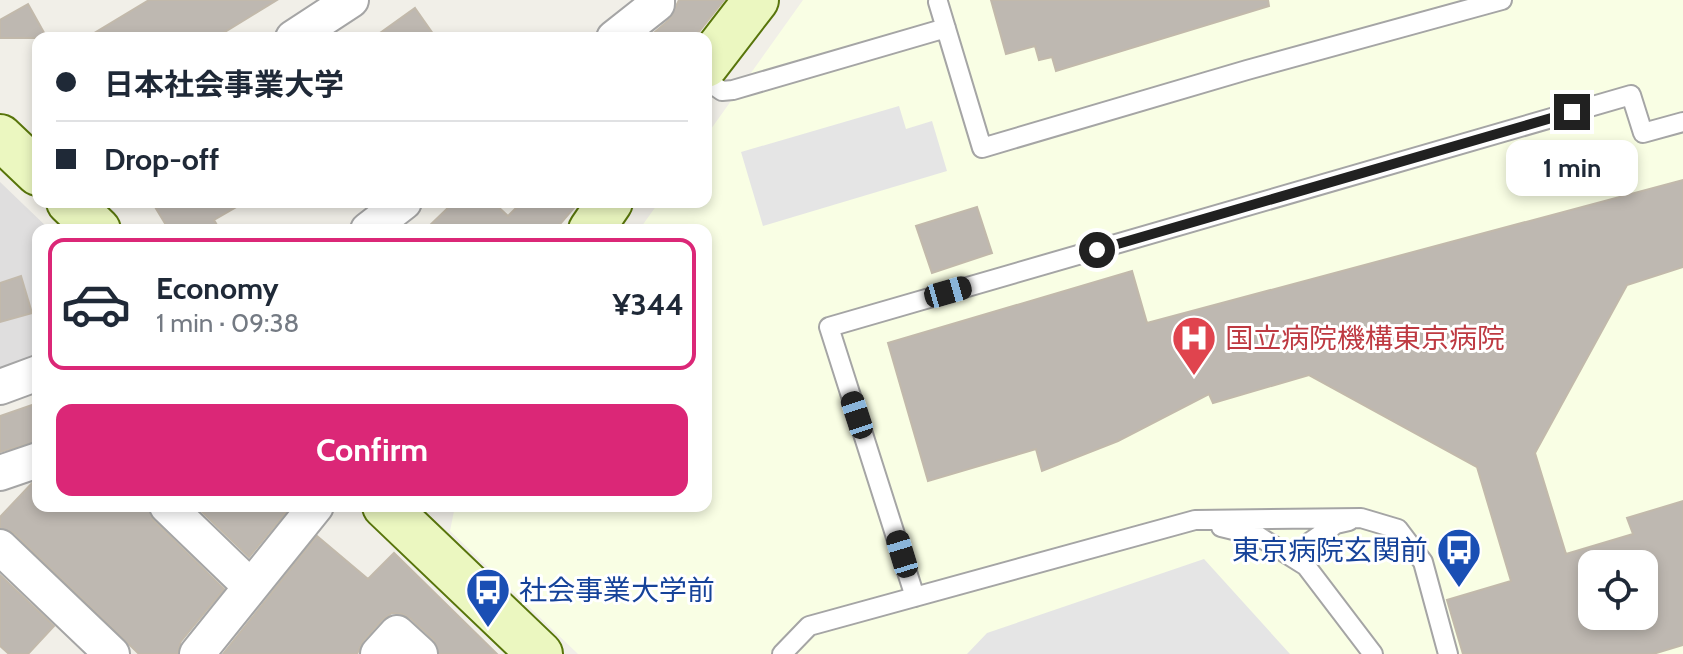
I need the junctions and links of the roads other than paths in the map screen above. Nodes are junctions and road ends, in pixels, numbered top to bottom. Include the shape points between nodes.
1 (351, 0) edge
2 (657, 0) edge
3 (756, 0) edge
4 (1502, 0) edge
5 (938, 2) edge
6 (946, 28) junction
7 (302, 32) edge
8 (622, 32) edge
9 (712, 57) edge
10 (712, 84) edge
11 (1683, 122) edge
12 (0, 137) edge
13 (32, 167) edge
14 (75, 208) edge
15 (396, 208) edge
16 (92, 224) edge
17 (376, 224) edge
18 (32, 375) edge
19 (0, 387) edge
20 (32, 462) edge
21 (0, 473) edge
22 (173, 512) edge
23 (311, 512) edge
24 (403, 513) edge
25 (1361, 518) junction
26 (1195, 520) junction
27 (0, 547) edge
28 (1306, 566) junction
29 (250, 586) junction
30 (915, 597) junction
31 (112, 654) edge
32 (197, 654) edge
33 (378, 654) edge
34 (420, 654) edge
35 (540, 654) edge
36 (782, 654) edge
37 (1373, 654) edge
38 (1448, 654) edge

1 - 7 street
2 - 8 street
3 - 9 street
4 - 6 lane via 982,148
5 - 6 lane
6 - 10 lane via 733,90
11 - 30 lane via 1643,133 1631,95 829,327
12 - 13 street
14 - 16 street
15 - 17 street
18 - 19 street
20 - 21 street
22 - 29 street
23 - 29 street
24 - 35 street
25 - 26 lane
25 - 28 lane via 1336,524 1310,542
25 - 38 lane via 1398,529 1423,562
26 - 28 lane via 1258,536
26 - 30 lane
27 - 31 street
28 - 37 lane
29 - 32 street
30 - 36 lane via 809,626
33 - 34 street via 397,633

